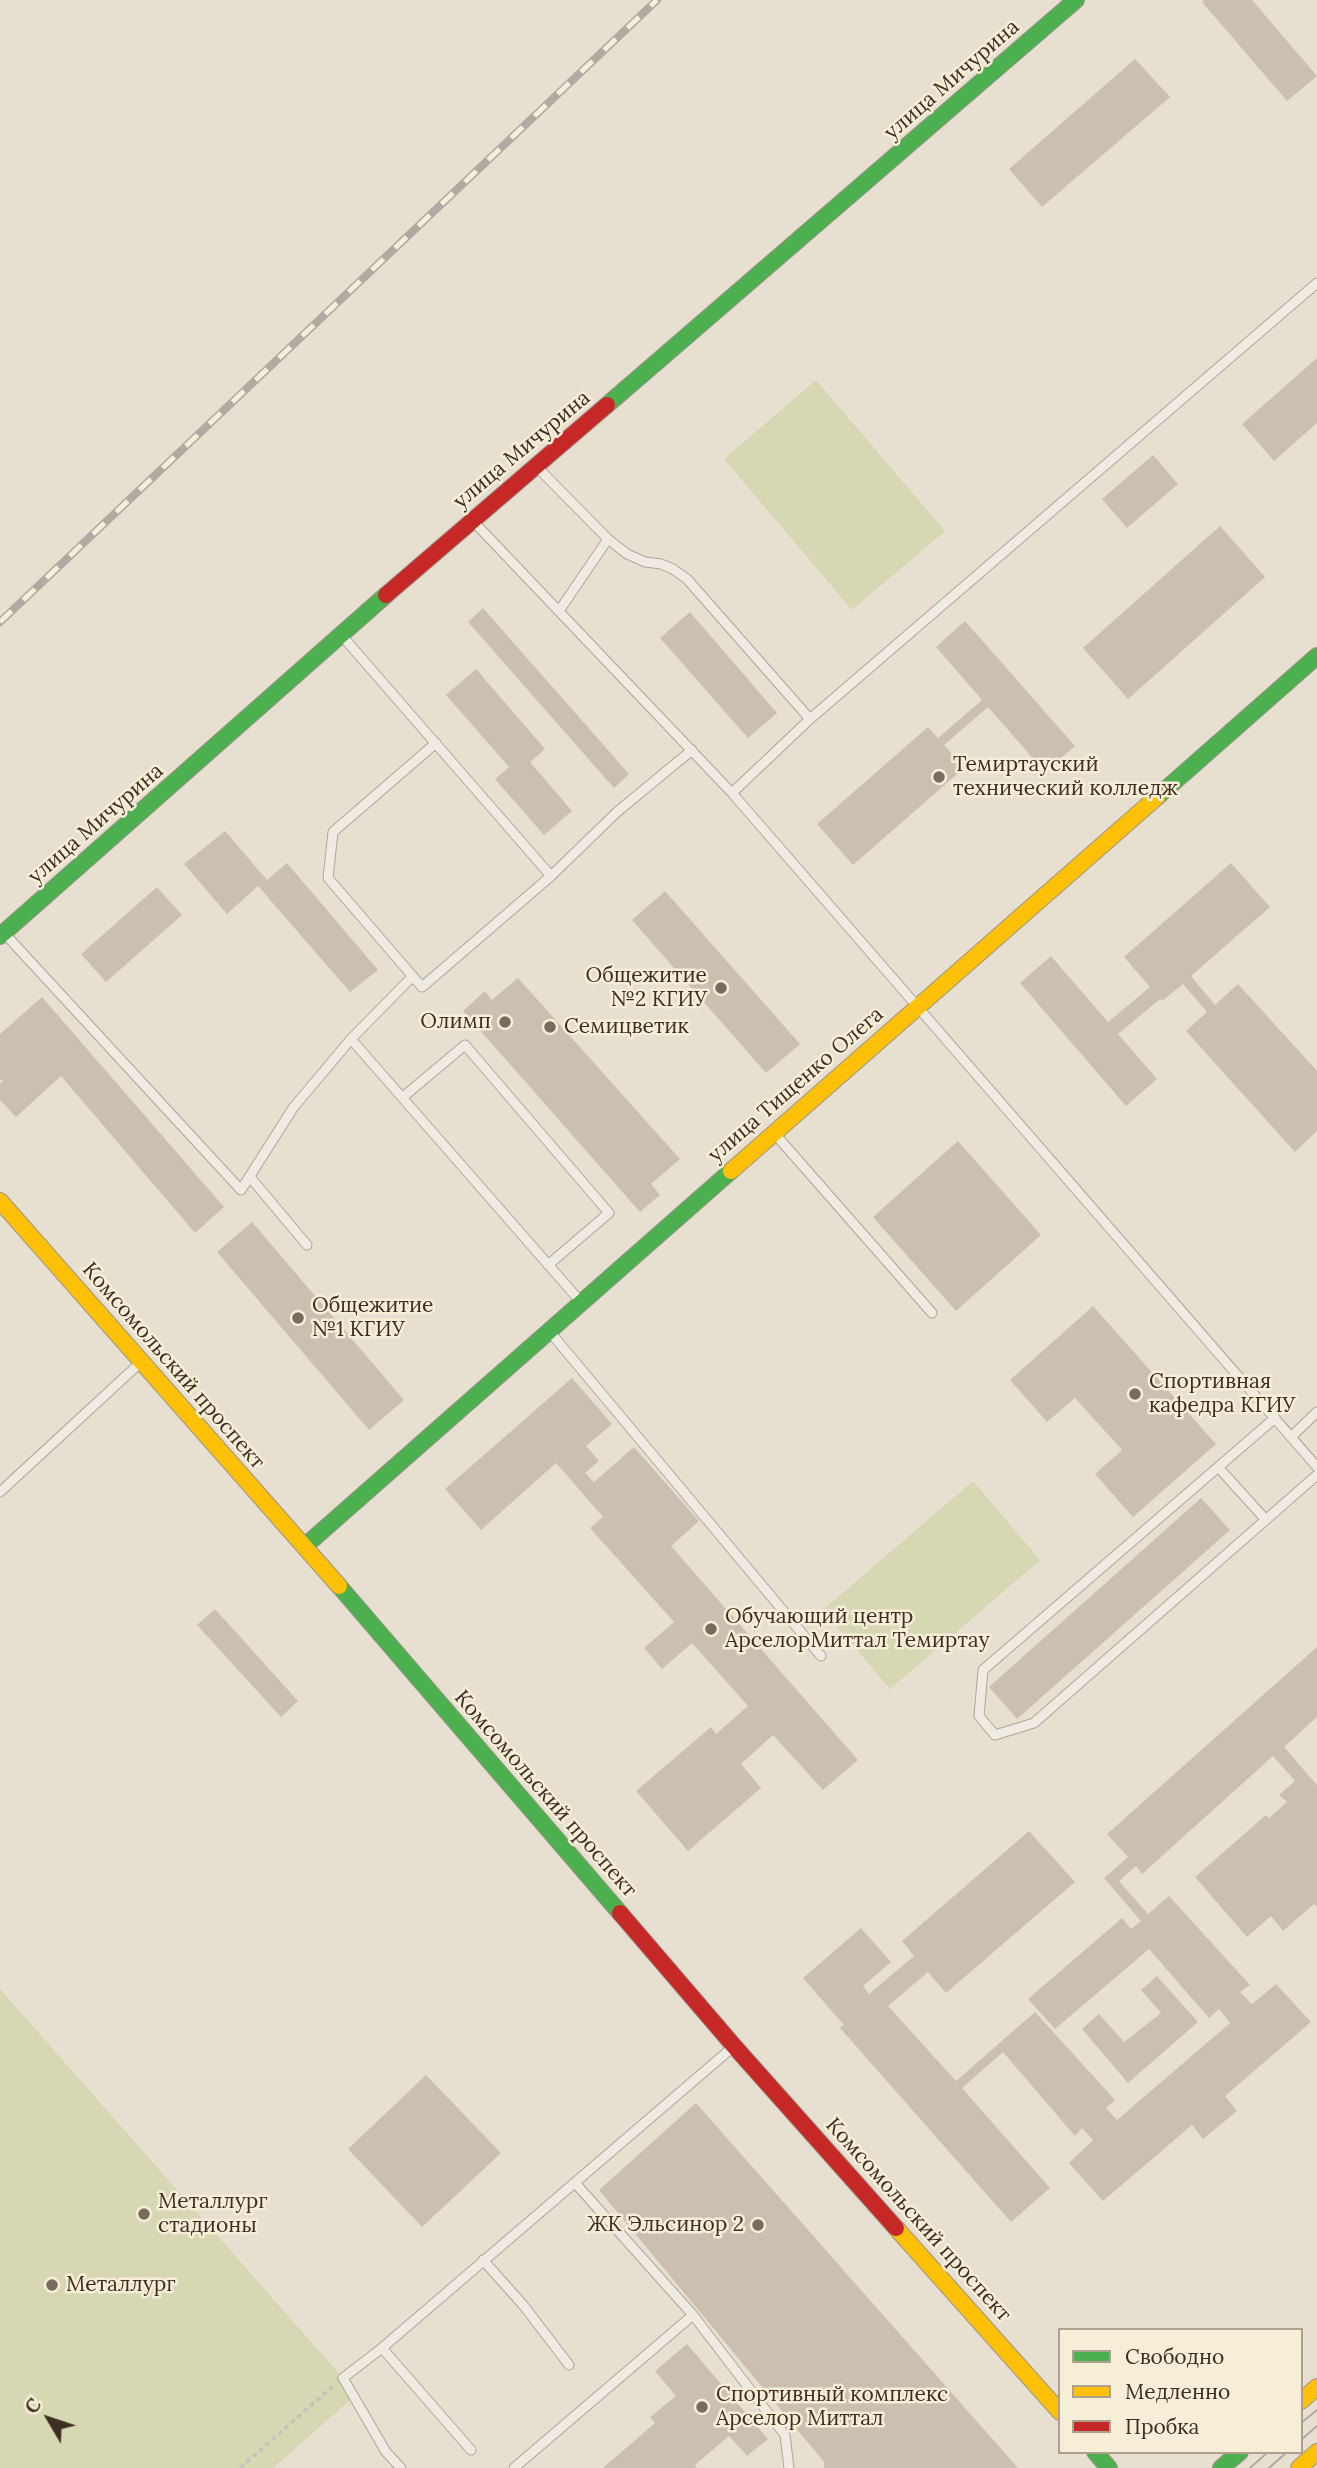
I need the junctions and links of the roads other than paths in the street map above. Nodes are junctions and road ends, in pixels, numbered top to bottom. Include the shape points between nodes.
1 (1076, 0) edge
2 (1317, 284) edge
3 (537, 466) junction
4 (472, 519) junction
5 (608, 539) junction
6 (559, 611) junction
7 (341, 635) junction
8 (1317, 656) edge
9 (810, 719) junction
10 (436, 743) junction
11 (692, 750) junction
12 (732, 793) junction
13 (551, 876) junction
14 (2, 934) edge
15 (413, 976) junction
16 (918, 1006) junction
17 (351, 1039) junction
18 (403, 1097) junction
19 (773, 1133) junction
20 (250, 1177) junction
21 (0, 1201) edge
22 (307, 1245) dead end
23 (548, 1265) junction
24 (581, 1302) junction
25 (932, 1313) dead end
26 (548, 1331) junction
27 (141, 1362) junction
28 (1317, 1412) edge
29 (1275, 1418) junction
30 (1291, 1437) junction
31 (1218, 1467) junction
32 (1317, 1467) edge
33 (1317, 1475) edge
34 (0, 1492) edge
35 (1266, 1520) junction
36 (304, 1546) junction
37 (821, 1656) dead end
38 (734, 2046) junction
39 (576, 2184) junction
40 (483, 2260) junction
41 (693, 2315) junction
42 (382, 2348) junction
43 (569, 2365) dead end
44 (1317, 2387) edge
45 (1303, 2399) edge
46 (1058, 2410) edge
47 (471, 2450) dead end
48 (1317, 2452) edge
49 (1098, 2454) edge
50 (1238, 2454) edge
51 (401, 2468) edge
52 (514, 2468) edge
53 (789, 2468) edge
54 (1110, 2468) edge
55 (1221, 2468) edge
56 (1298, 2468) edge

1 - 3 street, улица Мичурина
2 - 9 lane
3 - 4 street, улица Мичурина
3 - 5 lane
4 - 6 lane
4 - 7 street, улица Мичурина
5 - 6 lane
5 - 9 lane via 627,554 673,569 687,579
6 - 11 lane
7 - 10 lane
7 - 14 street, улица Мичурина
8 - 16 street, улица Тищенко Олега
9 - 12 lane
10 - 13 lane
10 - 15 lane via 333,832 328,878
11 - 12 lane
11 - 13 lane
12 - 16 lane
13 - 15 lane via 422,987
14 - 20 lane via 241,1190
15 - 17 lane
16 - 19 street, улица Тищенко Олега
16 - 29 lane
17 - 18 lane
17 - 20 lane via 293,1108
18 - 23 lane
18 - 23 lane via 464,1045 492,1077 609,1213
19 - 24 street, улица Тищенко Олега
19 - 25 lane
20 - 22 lane
21 - 27 street, Комсомольский проспект
23 - 24 lane
24 - 26 street, улица Тищенко Олега
26 - 36 street, улица Тищенко Олега
26 - 37 lane
27 - 34 lane
27 - 36 street, Комсомольский проспект
28 - 30 lane
29 - 30 lane
29 - 31 lane
30 - 32 lane
31 - 35 lane
31 - 35 lane via 983,1670 979,1716 995,1735 1034,1723
33 - 35 lane
36 - 38 street, Комсомольский проспект
38 - 39 lane
38 - 46 street, Комсомольский проспект
39 - 40 lane
39 - 41 lane
40 - 42 lane
40 - 43 lane
41 - 52 lane
41 - 53 lane via 785,2435
42 - 47 lane
42 - 51 lane via 343,2378 386,2452
44 - 45 street
48 - 56 street
49 - 54 street
50 - 55 street

